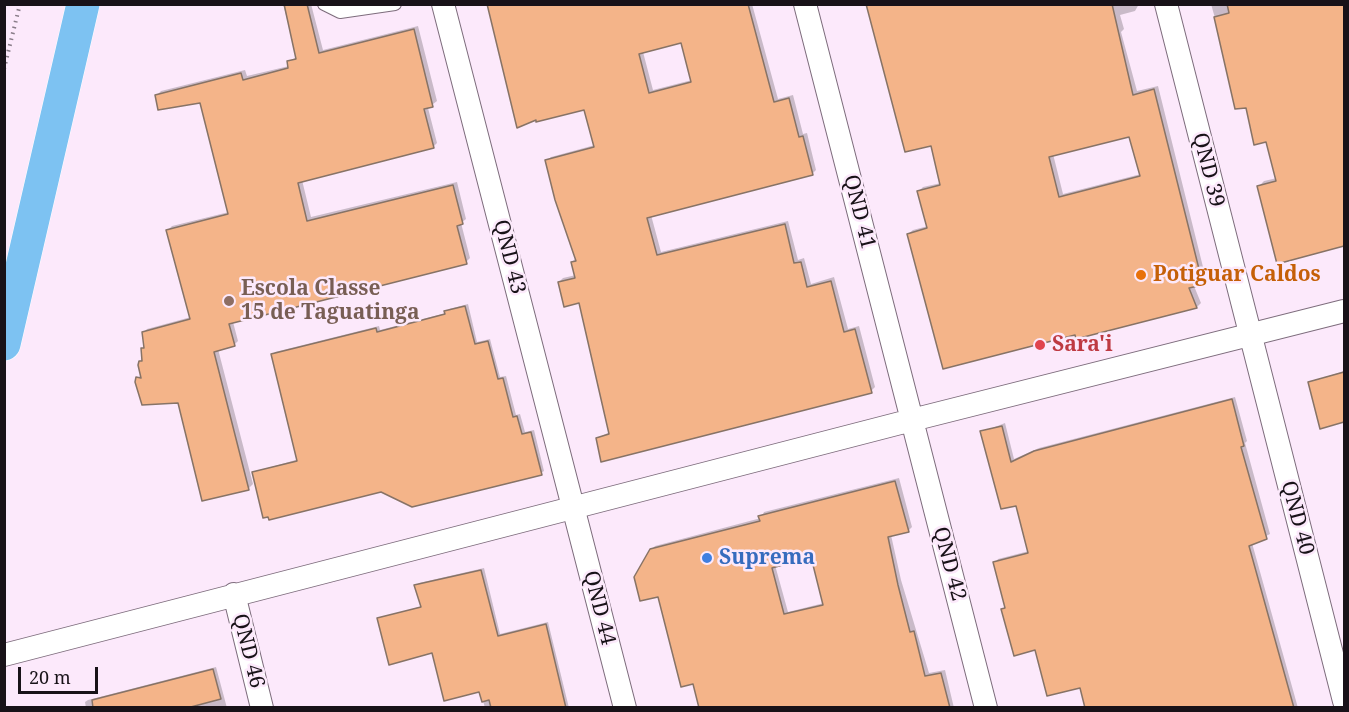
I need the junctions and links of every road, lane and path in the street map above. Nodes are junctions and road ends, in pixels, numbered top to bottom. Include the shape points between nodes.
1 (20, 4) edge
2 (83, 4) edge
3 (324, 4) edge
4 (395, 4) edge
5 (443, 4) edge
6 (805, 4) edge
7 (1166, 4) edge
8 (4, 69) edge
9 (4, 268) edge
10 (17, 299) junction
11 (1344, 311) edge
12 (1250, 336) junction
13 (4, 344) edge
14 (912, 420) junction
15 (574, 509) junction
16 (234, 594) junction
17 (6, 654) edge
18 (1344, 701) edge
19 (262, 708) edge
20 (625, 708) edge
21 (986, 708) edge

1 - 8 path
2 - 10 highway
3 - 4 lane via 340,12
5 - 15 street, QND 43
6 - 14 street, QND 41
7 - 12 street, QND 39
9 - 10 highway
10 - 13 highway
11 - 12 street
12 - 14 street
12 - 18 street, QND 40
14 - 15 street
14 - 21 street, QND 42
15 - 16 street
15 - 20 street, QND 44
16 - 17 street
16 - 19 street, QND 46

